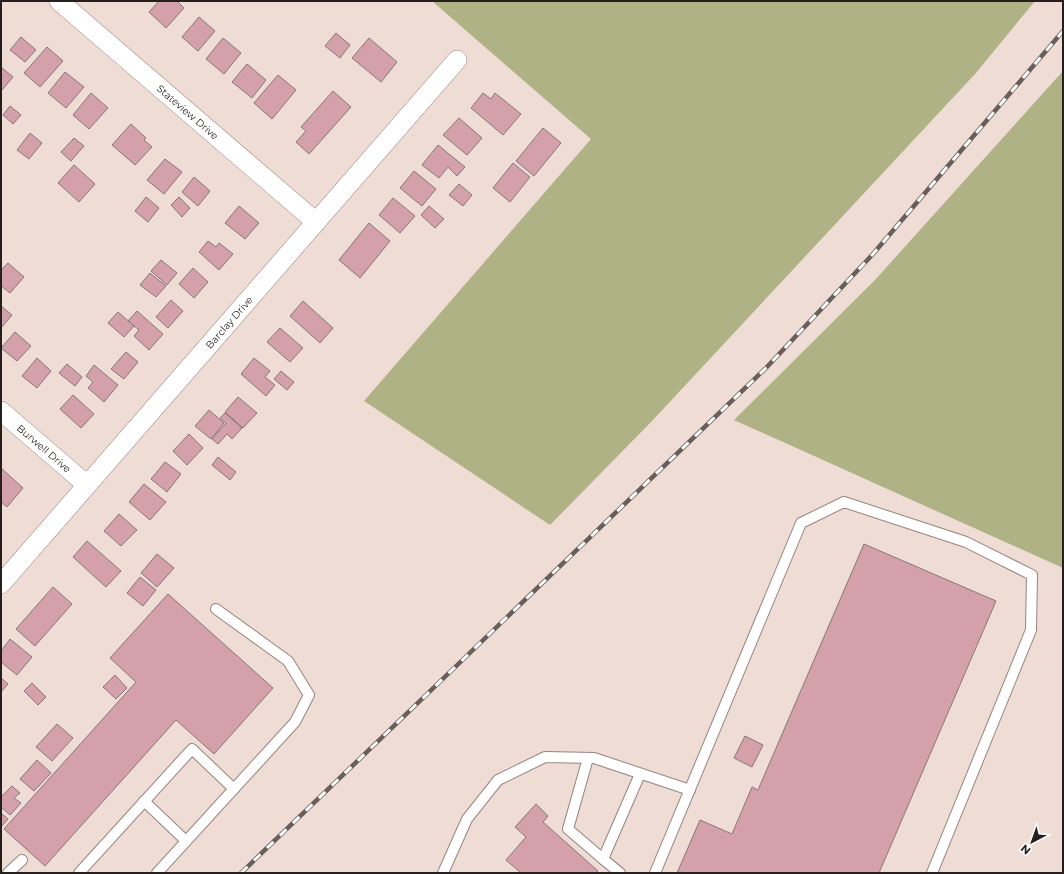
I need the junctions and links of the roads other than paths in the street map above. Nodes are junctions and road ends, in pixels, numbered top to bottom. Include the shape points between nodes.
1 (59, 1) edge
2 (457, 60) dead end
3 (316, 222) junction
4 (1, 411) edge
5 (87, 485) junction
6 (1, 584) edge
7 (216, 610) dead end
8 (588, 758) junction
9 (640, 774) junction
10 (234, 789) junction
11 (690, 790) junction
12 (144, 802) junction
13 (186, 841) junction
14 (603, 859) junction
15 (22, 860) dead end
16 (8, 873) edge
17 (79, 873) edge
18 (157, 873) edge
19 (443, 873) edge
20 (620, 873) edge
21 (655, 873) edge
22 (932, 873) edge

1 - 3 street, Stateview Drive
2 - 3 street, Barclay Drive
3 - 5 street, Barclay Drive
4 - 5 street, Burwell Drive
5 - 6 street, Barclay Drive
7 - 10 lane via 288,661 309,695 295,722
8 - 9 lane
8 - 14 lane via 568,829
8 - 19 lane via 545,757 498,780 467,819
9 - 11 lane
9 - 14 lane
10 - 12 lane via 192,749
10 - 13 lane
11 - 21 lane
11 - 22 lane via 801,523 844,502 966,542 1032,575 1030,630
12 - 13 lane
12 - 17 lane
13 - 18 lane
14 - 20 lane
15 - 16 lane

